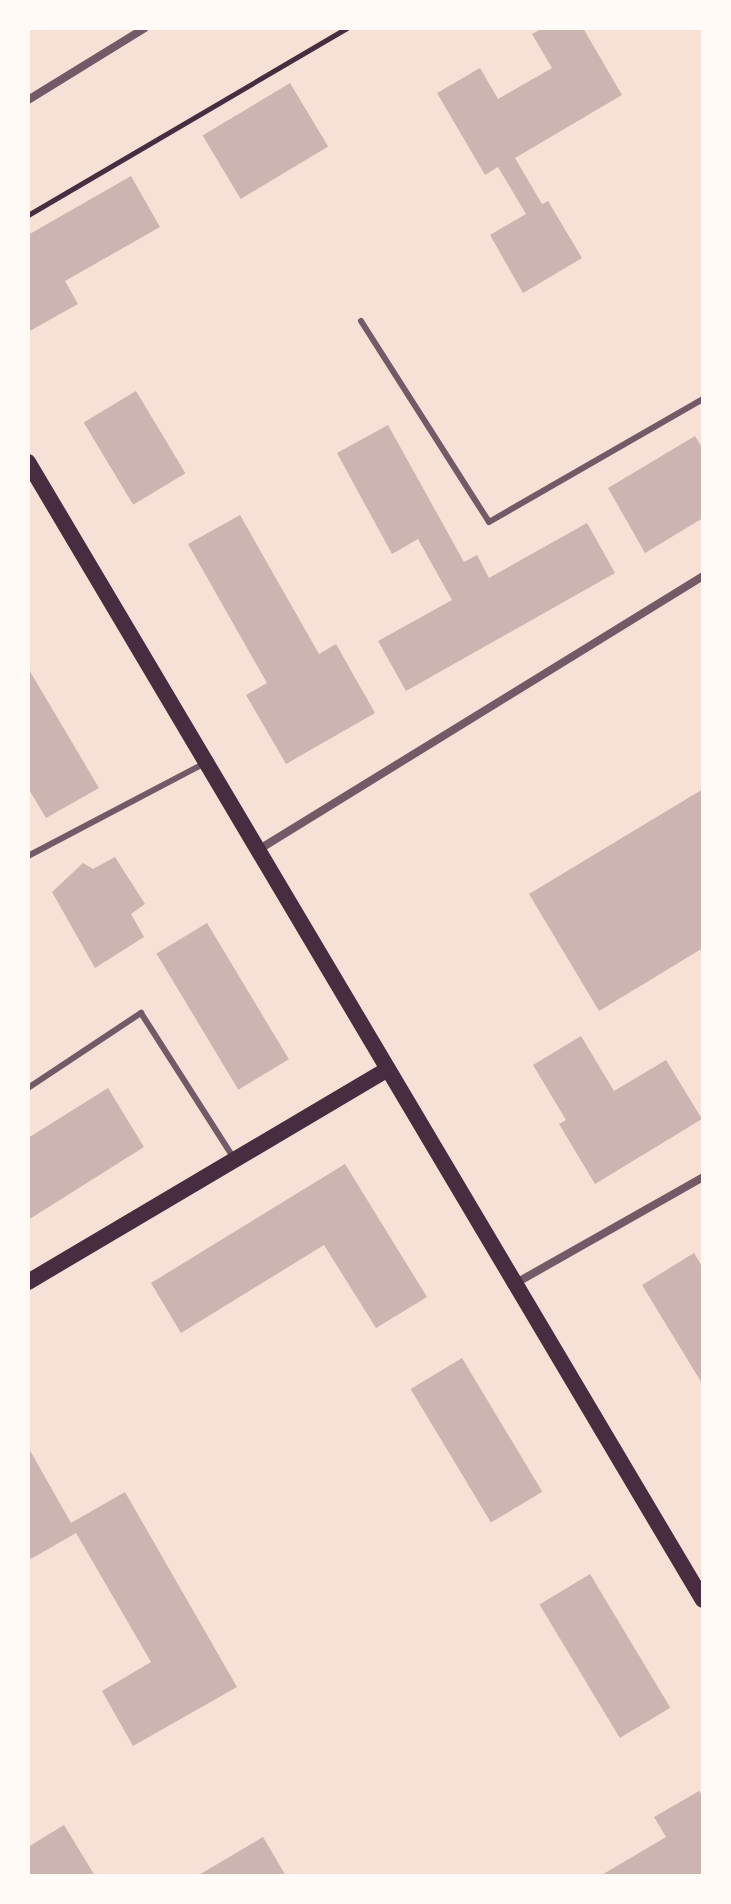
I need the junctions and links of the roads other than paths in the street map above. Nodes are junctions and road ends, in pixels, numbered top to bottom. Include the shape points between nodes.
1 (145, 28) edge
2 (28, 100) edge
3 (361, 321) dead end
4 (703, 399) edge
5 (28, 462) edge
6 (703, 576) edge
7 (206, 762) junction
8 (258, 850) junction
9 (28, 856) edge
10 (388, 1069) junction
11 (28, 1088) edge
12 (235, 1160) junction
13 (702, 1179) edge
14 (28, 1282) edge
15 (516, 1283) junction
16 (703, 1600) edge

1 - 2 street
3 - 4 lane via 489,522
5 - 7 main road
6 - 8 street
7 - 8 main road
7 - 9 lane
8 - 10 main road
10 - 12 main road
10 - 15 main road
11 - 12 lane via 141,1013
12 - 14 main road
13 - 15 street
15 - 16 main road

